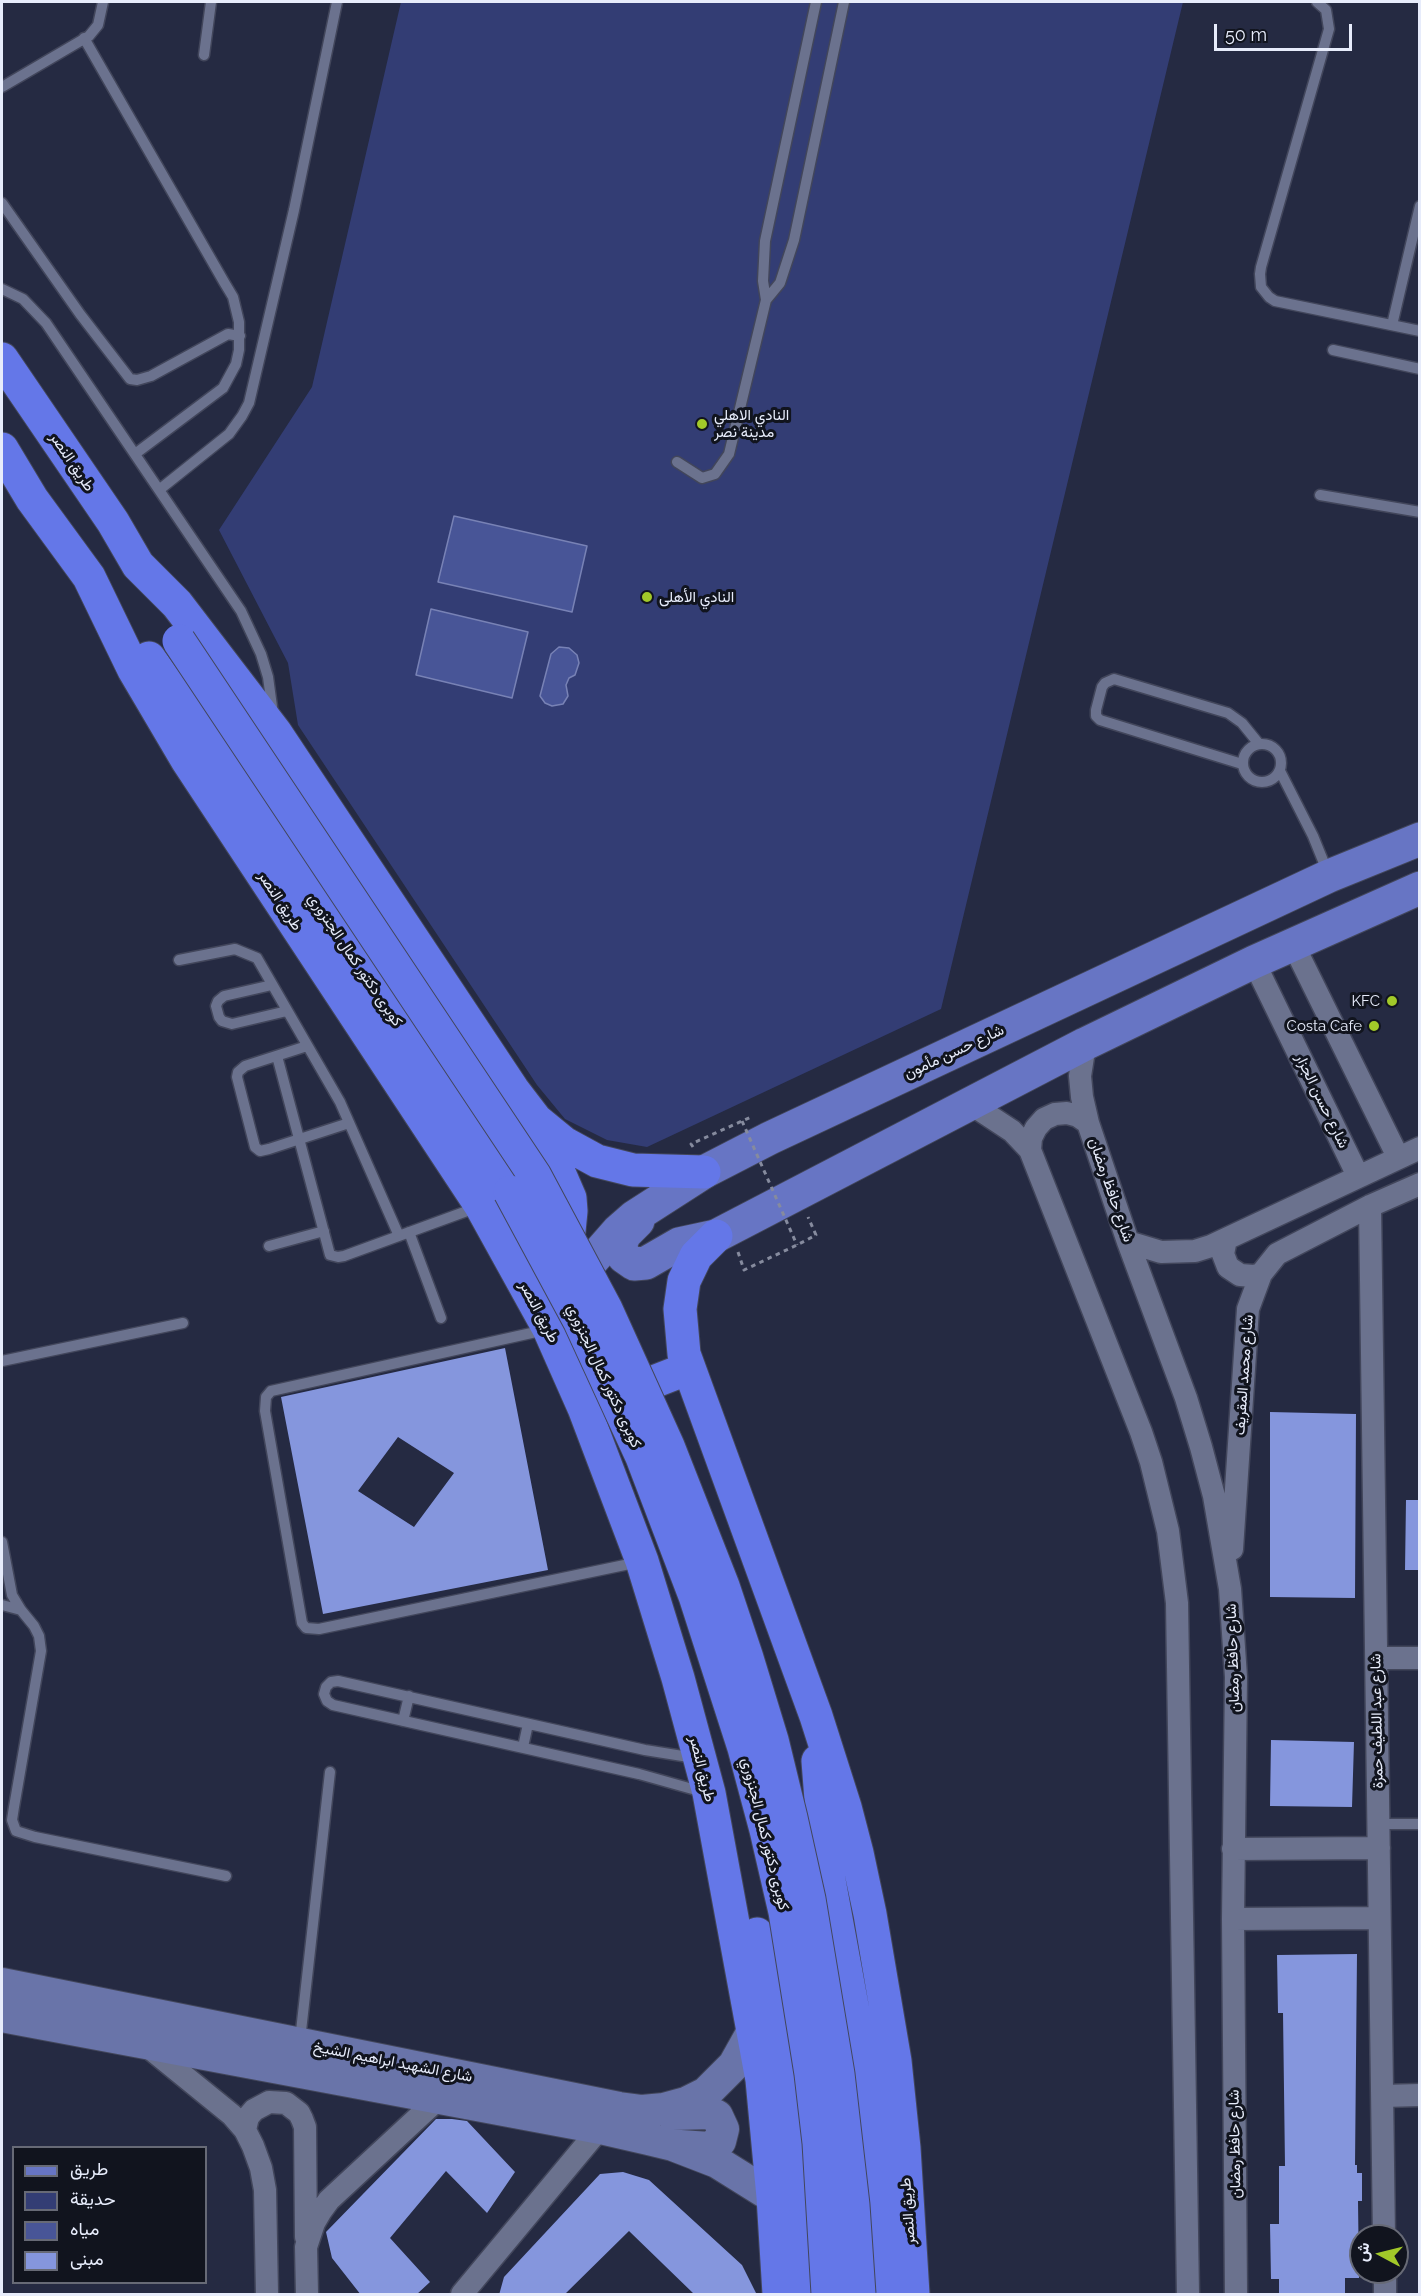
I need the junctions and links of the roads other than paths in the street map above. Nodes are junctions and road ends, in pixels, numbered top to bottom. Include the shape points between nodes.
1 (104, 2) edge
2 (211, 2) edge
3 (337, 2) edge
4 (816, 2) edge
5 (844, 2) edge
6 (1317, 2) edge
7 (84, 39) junction
8 (204, 55) dead end
9 (2, 87) edge
10 (2, 203) edge
11 (1419, 207) edge
12 (2, 289) edge
13 (766, 300) junction
14 (1392, 325) junction
15 (1419, 331) edge
16 (240, 336) junction
17 (1333, 350) dead end
18 (2, 359) edge
19 (1419, 369) edge
20 (2, 449) edge
21 (135, 454) junction
22 (677, 462) dead end
23 (159, 490) junction
24 (1320, 495) dead end
25 (1419, 512) edge
26 (138, 565) junction
27 (89, 577) junction
28 (275, 732) junction
29 (1259, 744) junction
30 (1242, 764) junction
31 (1280, 771) junction
32 (1419, 839) edge
33 (1329, 876) junction
34 (1419, 888) edge
35 (1293, 944) junction
36 (179, 960) dead end
37 (1254, 962) junction
38 (272, 985) junction
39 (287, 1011) junction
40 (1085, 1044) junction
41 (308, 1046) junction
42 (277, 1056) junction
43 (971, 1104) junction
44 (536, 1120) junction
45 (1088, 1123) junction
46 (349, 1124) junction
47 (300, 1140) junction
48 (1419, 1148) edge
49 (1030, 1150) junction
50 (1398, 1157) junction
51 (698, 1158) junction
52 (1358, 1176) junction
53 (1419, 1184) edge
54 (481, 1206) junction
55 (652, 1206) junction
56 (1370, 1206) junction
57 (324, 1231) junction
58 (404, 1234) junction
59 (716, 1236) junction
60 (1226, 1239) junction
61 (1128, 1242) junction
62 (269, 1246) dead end
63 (514, 1266) junction
64 (1261, 1274) junction
65 (441, 1318) dead end
66 (183, 1323) dead end
67 (552, 1336) junction
68 (2, 1361) edge
69 (689, 1368) junction
70 (584, 1408) junction
71 (2, 1542) edge
72 (642, 1561) junction
73 (1230, 1589) junction
74 (2, 1605) edge
75 (21, 1610) junction
76 (1377, 1658) junction
77 (1419, 1658) edge
78 (408, 1696) junction
79 (816, 1716) junction
80 (403, 1721) junction
81 (528, 1724) junction
82 (523, 1748) junction
83 (700, 1759) junction
84 (330, 1772) dead end
85 (709, 1793) junction
86 (1379, 1824) junction
87 (1419, 1824) edge
88 (720, 1844) junction
89 (1379, 1848) junction
90 (1233, 1849) junction
91 (226, 1876) dead end
92 (1233, 1918) junction
93 (1380, 1918) junction
94 (2, 1984) edge
95 (2, 2016) edge
96 (753, 2031) junction
97 (142, 2043) junction
98 (300, 2043) junction
99 (1419, 2095) edge
100 (1383, 2096) junction
101 (438, 2099) junction
102 (642, 2111) junction
103 (600, 2128) junction
104 (245, 2130) junction
105 (673, 2145) junction
106 (784, 2189) junction
107 (1384, 2224) edge
108 (306, 2247) junction
109 (267, 2295) edge
110 (307, 2295) edge
111 (462, 2295) edge
112 (779, 2295) edge
113 (801, 2295) edge
114 (828, 2295) edge
115 (859, 2295) edge
116 (884, 2295) edge
117 (913, 2295) edge
118 (1188, 2295) edge
119 (1236, 2295) edge

1 - 7 lane via 98,25
2 - 8 lane
3 - 23 lane via 249,403 230,434
4 - 13 lane via 765,241
5 - 13 lane via 794,240 780,283
6 - 14 lane via 1326,10 1329,29 1261,267 1261,286 1275,301
7 - 9 lane
7 - 16 lane via 233,297
10 - 16 lane via 130,379 151,376 228,334
11 - 14 lane
12 - 21 lane via 23,299 39,314
13 - 22 lane via 729,454 715,474 702,478
14 - 15 lane
16 - 21 lane via 236,364 223,388
17 - 19 lane
18 - 26 highway, طريق النصر
20 - 27 highway, طريق النصر via 32,499
21 - 23 lane
23 - 28 lane via 252,632 268,677
24 - 25 lane
26 - 28 highway, طريق النصر via 177,604
26 - 115 highway, كوبرى دكتور كمال الجنزوري, bridge via 179,641 535,1176 606,1309 668,1446 747,1658 791,1818 809,1899 838,2074
27 - 54 highway, طريق النصر via 134,670 187,760
27 - 114 highway, كوبرى دكتور كمال الجنزوري, bridge via 211,745 510,1192 580,1322 642,1457 719,1667 785,1912 819,2143
28 - 44 highway, طريق النصر
29 - 30 lane via 1251,747
29 - 30 lane via 1242,723 1227,713 1120,681 1109,680 1102,687 1096,710 1100,720
29 - 31 lane via 1271,746 1279,754
30 - 31 lane via 1244,772 1255,782 1270,781
31 - 33 lane
32 - 33 main road, شارع حسن مأمون
33 - 51 main road, شارع حسن مأمون via 780,1133
34 - 35 main road
35 - 37 main road
35 - 50 street
36 - 38 lane via 235,949 257,958
37 - 40 main road
37 - 52 street, شارع حسن الجزار
38 - 39 lane
38 - 39 lane via 224,996 216,1006 219,1017 232,1024
39 - 41 lane
40 - 43 main road
40 - 45 street, شارع حافظ رمضان via 1080,1076
41 - 42 lane
41 - 46 lane
42 - 47 lane
42 - 47 lane via 238,1072 253,1143 260,1151
43 - 49 street via 1012,1131
43 - 59 main road
44 - 51 highway, طريق النصر via 564,1143 597,1161 633,1170
44 - 63 highway via 566,1186 571,1221 562,1245 553,1255
45 - 49 street via 1067,1113 1044,1119 1031,1138
45 - 61 street, شارع حافظ رمضان
46 - 47 lane
46 - 58 lane
47 - 57 lane
48 - 50 street
49 - 118 street via 1144,1442 1161,1496 1174,1567
50 - 52 street
51 - 55 main road, شارع حسن مأمون
52 - 60 street
53 - 56 street, شارع محمد المقريف
54 - 58 lane
54 - 63 highway, طريق النصر
55 - 59 main road via 621,1240 621,1251 628,1261 640,1264 679,1244
55 - 67 main road, شارع حسن مأمون via 618,1231 589,1264
56 - 64 street, شارع محمد المقريف via 1277,1254
56 - 76 street, شارع عبد اللطيف حمزة
57 - 58 lane via 330,1255 338,1257
57 - 62 lane
58 - 65 lane
59 - 69 highway, طريق النصر via 696,1256 684,1281 680,1309
60 - 61 street via 1195,1251 1178,1252
60 - 64 street via 1223,1254 1228,1267 1240,1275
61 - 73 street, شارع حافظ رمضان via 1202,1447
63 - 67 highway, طريق النصر
64 - 73 street, شارع محمد المقريف via 1248,1309
66 - 68 lane
67 - 70 highway, طريق النصر
67 - 72 lane via 271,1391 265,1411 302,1623 306,1628 319,1629
69 - 70 highway
69 - 79 highway, طريق النصر
70 - 72 highway, طريق النصر
71 - 75 lane via 12,1595
72 - 83 highway, طريق النصر
73 - 90 street, شارع حافظ رمضان via 1236,1677
74 - 75 lane
75 - 91 lane via 39,1636 41,1651 12,1820 16,1831
76 - 77 street
76 - 86 street, شارع عبد اللطيف حمزة
78 - 80 lane
78 - 80 lane via 338,1681 331,1682 324,1694 333,1705
78 - 81 lane
79 - 116 highway via 826,1864 867,2086 876,2161
79 - 117 highway, طريق النصر via 857,1853 881,1975 904,2148
80 - 82 lane
81 - 82 lane
81 - 83 lane
82 - 85 lane
83 - 85 highway, طريق النصر
84 - 98 lane
85 - 88 highway, طريق النصر
86 - 87 lane
86 - 89 street, شارع عبد اللطيف حمزة
88 - 96 highway, طريق النصر
88 - 106 highway via 748,1907 774,2010 788,2105
89 - 90 street
89 - 93 street, شارع عبد اللطيف حمزة
90 - 92 street, شارع حافظ رمضان
92 - 93 street
92 - 119 street, شارع حافظ رمضان
93 - 100 street, شارع عبد اللطيف حمزة
94 - 98 street, شارع الشهيد ابراهيم الشيخ
95 - 97 street, شارع الشهيد ابراهيم الشيخ
96 - 102 street, شارع الشهيد ابراهيم الشيخ via 734,2065 706,2092 686,2103
96 - 106 highway, طريق النصر
97 - 101 street, شارع الشهيد ابراهيم الشيخ
97 - 104 street via 218,2102
98 - 102 street, شارع الشهيد ابراهيم الشيخ
99 - 100 street
100 - 107 street, شارع عبد اللطيف حمزة
101 - 103 street, شارع الشهيد ابراهيم الشيخ
101 - 108 street via 328,2200
102 - 105 street via 711,2113 722,2122 722,2135 715,2145
103 - 105 street, شارع الشهيد ابراهيم الشيخ
103 - 111 street
104 - 108 street via 254,2110 269,2102 286,2103 302,2119
104 - 109 street via 261,2168 265,2190
105 - 106 street, شارع الشهيد ابراهيم الشيخ
106 - 112 highway, طريق النصر
106 - 113 highway
108 - 110 street

